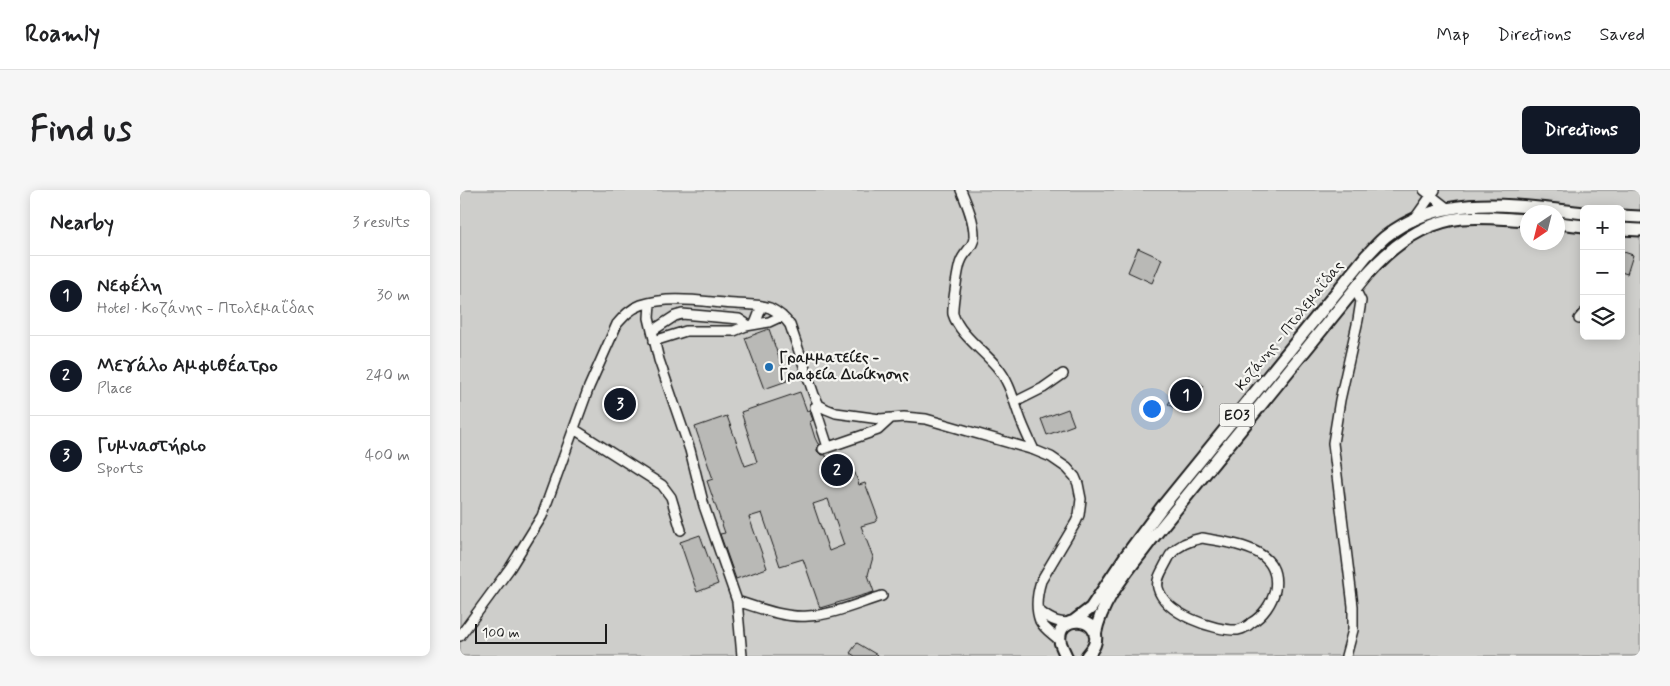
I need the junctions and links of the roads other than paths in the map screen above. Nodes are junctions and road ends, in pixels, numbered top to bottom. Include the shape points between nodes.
1 (961, 190) edge
2 (1430, 192) edge
3 (1447, 208) junction
4 (1580, 212) edge
5 (1625, 216) edge
6 (1640, 217) edge
7 (1520, 220) edge
8 (1412, 221) junction
9 (1565, 224) edge
10 (1580, 226) edge
11 (1625, 229) edge
12 (1640, 230) edge
13 (1355, 289) junction
14 (650, 303) junction
15 (762, 306) junction
16 (782, 316) junction
17 (663, 324) junction
18 (750, 325) junction
19 (652, 330) junction
20 (667, 336) junction
21 (654, 340) junction
22 (1063, 374) dead end
23 (1015, 402) junction
24 (819, 405) junction
25 (890, 419) junction
26 (574, 429) junction
27 (1034, 450) junction
28 (681, 530) dead end
29 (1158, 588) joint
30 (882, 596) dead end
31 (737, 601) junction
32 (1038, 610) junction
33 (1072, 622) junction
34 (1095, 635) junction
35 (460, 636) edge
36 (1063, 649) edge
37 (1082, 655) edge
38 (742, 656) edge
39 (1346, 656) edge

1 - 23 street via 974,237 959,264 953,313 970,339 1004,375
2 - 3 street
2 - 8 street
3 - 4 main road, Κοζάνης - Πτολεμαΐδας / ΕΟ3 via 1476,204
3 - 8 main road, Κοζάνης - Πτολεμαΐδας / ΕΟ3
5 - 6 main road
7 - 13 main road, Κοζάνης - Πτολεμαΐδας / ΕΟ3 via 1451,220 1412,235 1377,262
8 - 33 main road, Κοζάνης - Πτολεμαΐδας / ΕΟ3 via 1385,237 1366,256 1162,506 1091,608
9 - 10 main road
11 - 12 main road
13 - 34 main road, Κοζάνης - Πτολεμαΐδας / ΕΟ3 via 1125,574 1100,614
13 - 39 street via 1361,301 1333,443 1353,606 1353,630
14 - 15 street via 689,300
14 - 19 street
14 - 26 street via 631,310 617,324
15 - 16 street
15 - 18 street
16 - 18 street
16 - 24 street via 790,326
17 - 18 street via 682,314 739,319
17 - 19 street
17 - 20 street
18 - 20 street via 734,331 686,330
19 - 21 street
20 - 21 street
21 - 31 street via 690,450 704,506
22 - 23 street via 1044,388
23 - 27 street
24 - 25 street via 836,413
24 - 25 street via 815,407 826,448 878,430
25 - 27 street via 926,419
26 - 28 street via 662,484 671,497
26 - 35 street via 542,516 510,568
27 - 32 street via 1067,468 1075,477 1081,499 1080,515 1042,581
29 - 29 street via 1159,577 1171,554 1202,538 1260,553 1276,573 1274,595 1268,606 1261,617 1240,630 1198,622 1166,602
30 - 31 street via 808,616 770,611
31 - 38 street
32 - 33 street via 1053,621
32 - 36 street via 1040,622
33 - 34 main road via 1088,624
33 - 36 main road, ΕΟ3 via 1062,630
34 - 37 main road, ΕΟ3 via 1095,645
36 - 37 main road, ΕΟ3 via 1069,654

